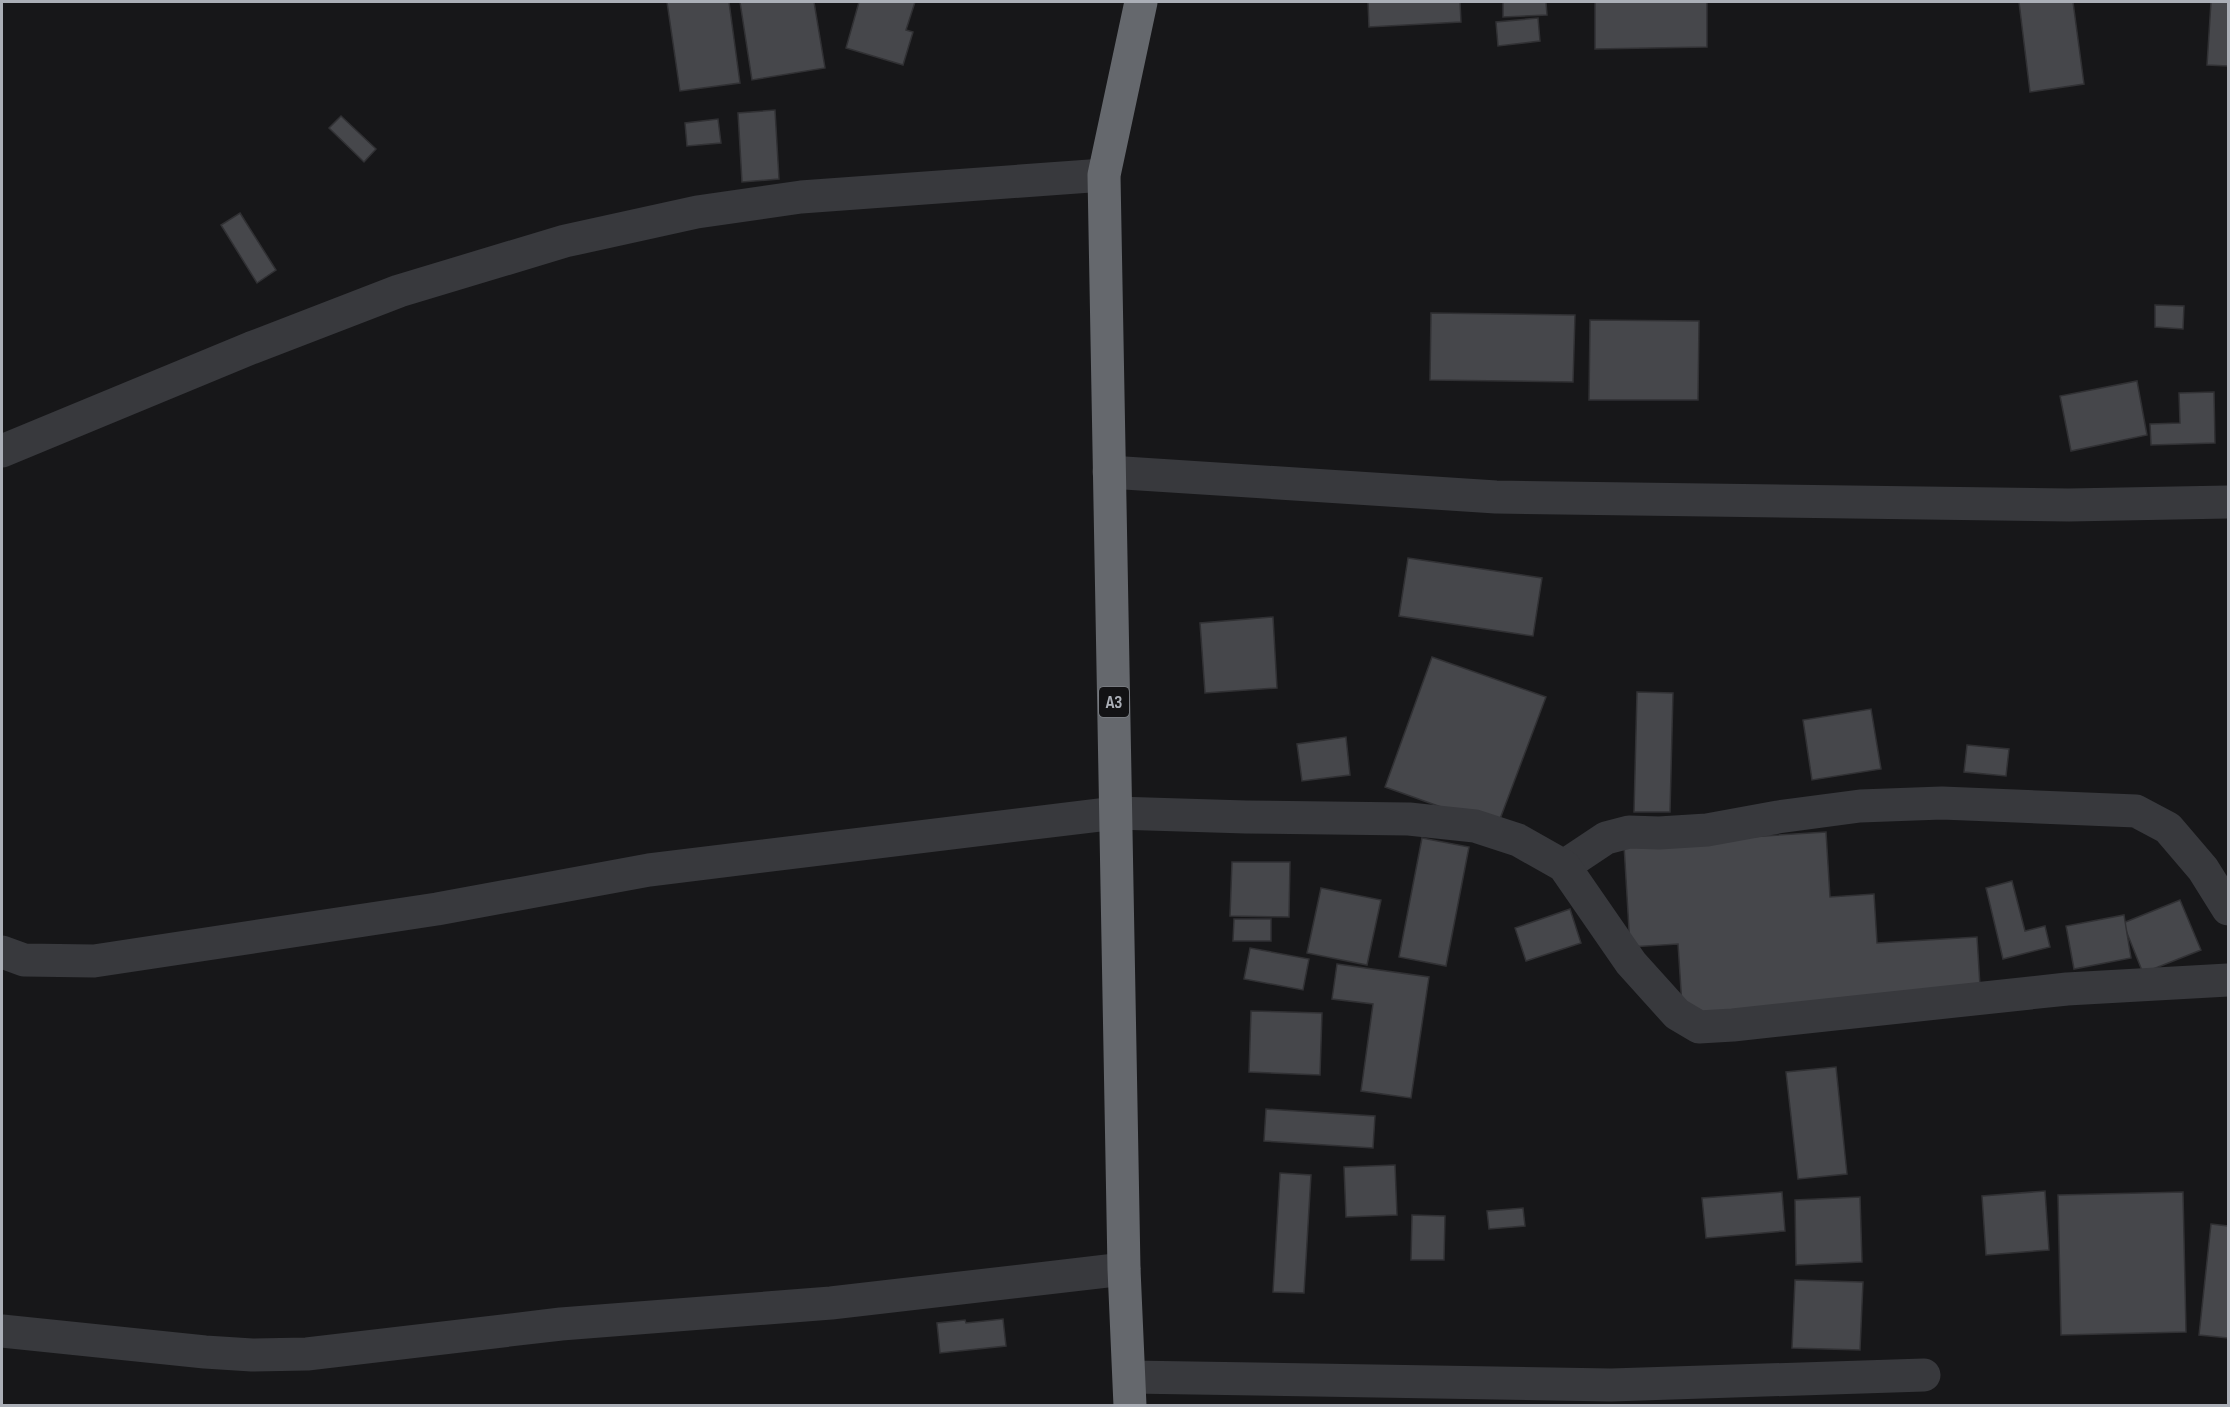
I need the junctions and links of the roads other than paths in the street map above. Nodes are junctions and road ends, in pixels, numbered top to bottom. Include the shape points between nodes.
1 (1141, 2) edge
2 (1104, 175) junction
3 (2, 451) edge
4 (1109, 472) junction
5 (2229, 502) edge
6 (1116, 813) junction
7 (1564, 866) junction
8 (2229, 909) edge
9 (2, 952) edge
10 (2229, 980) edge
11 (1124, 1269) junction
12 (2, 1331) edge
13 (1924, 1375) dead end
14 (1130, 1391) edge

1 - 2 highway, A3
2 - 3 street via 801,197 697,212 565,241 399,291
2 - 4 highway, A3
4 - 5 street via 1496,497 2069,505
4 - 6 highway, A3
6 - 7 street via 1409,819 1475,826 1518,840
6 - 9 street via 650,870 437,909 94,961 24,960
6 - 11 highway, A3
7 - 8 street via 1606,838 1629,831 1707,830 1860,806 1942,803 2136,811 2168,828 2204,869
7 - 10 street via 1631,963 1677,1014 1699,1027 2067,989
11 - 12 street via 831,1303 561,1324 307,1354 205,1352
11 - 14 highway, A3
13 - 14 street via 1611,1385

